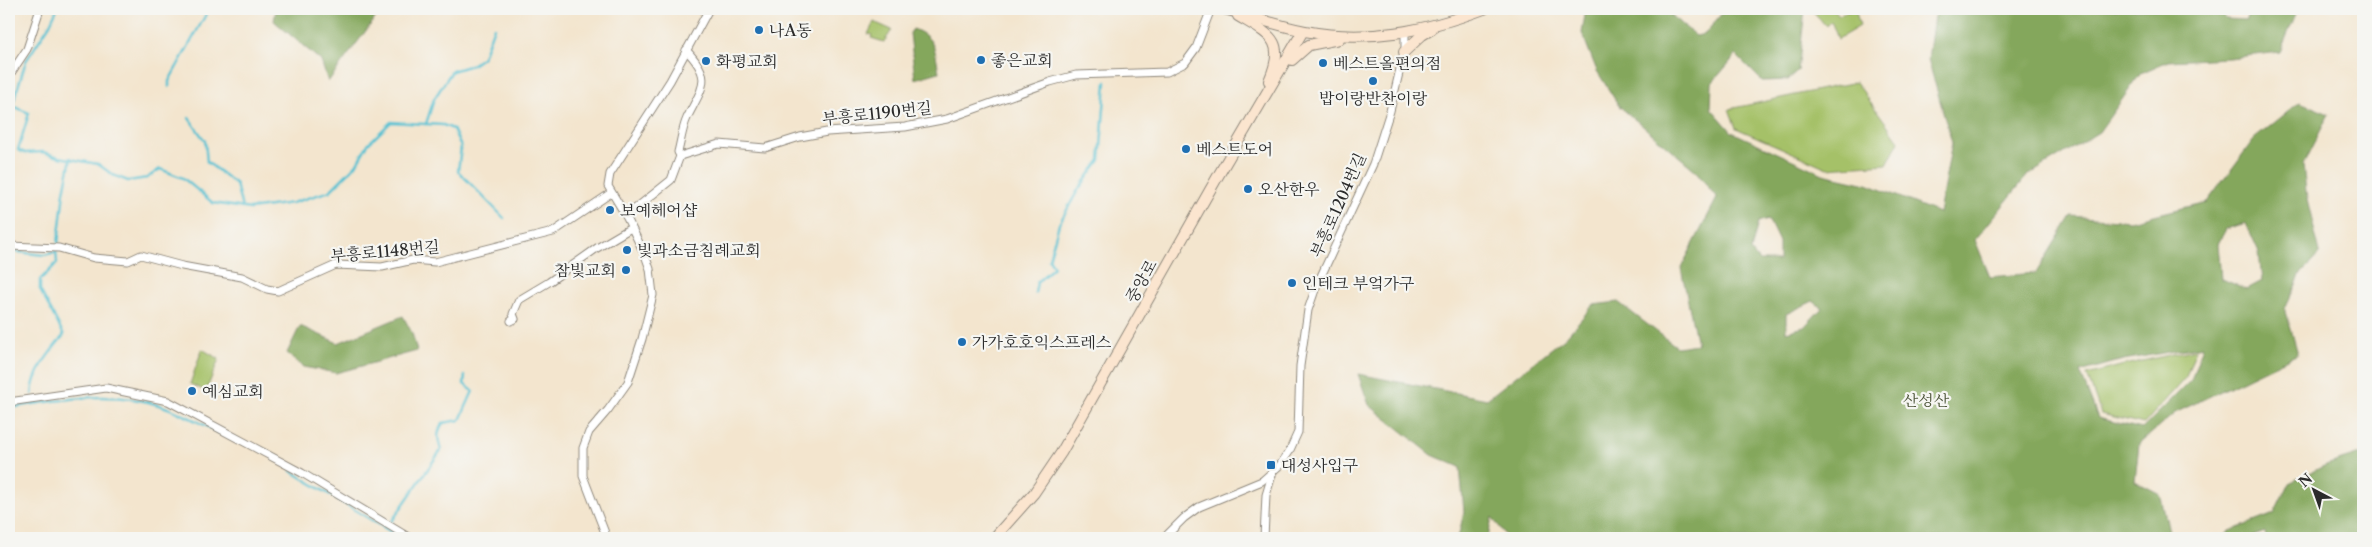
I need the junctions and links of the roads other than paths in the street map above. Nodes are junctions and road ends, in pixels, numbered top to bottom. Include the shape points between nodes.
1 (40, 9) edge
2 (709, 9) edge
3 (1211, 9) edge
4 (1225, 9) edge
5 (1484, 9) edge
6 (1440, 25) junction
7 (1303, 31) junction
8 (1404, 32) junction
9 (1351, 37) junction
10 (686, 50) junction
11 (1404, 52) junction
12 (9, 76) edge
13 (1273, 84) junction
14 (1251, 120) junction
15 (680, 156) junction
16 (611, 193) junction
17 (626, 216) junction
18 (631, 228) junction
19 (9, 246) edge
20 (511, 322) dead end
21 (9, 402) edge
22 (1273, 472) junction
23 (410, 538) edge
24 (608, 538) edge
25 (994, 538) edge
26 (1164, 538) edge
27 (1264, 538) edge

1 - 12 street via 27,49
2 - 10 street
3 - 15 street, 부흥로1190번길 via 1196,48 1185,63 1167,72 1076,75 947,119 905,127 826,132 765,148 719,144
4 - 7 main road
4 - 14 main road via 1267,32 1275,46 1272,74
5 - 6 main road
6 - 8 main road
6 - 11 main road via 1422,35
7 - 9 main road
7 - 13 main road, 중앙로
8 - 9 main road
8 - 11 street, 부흥로1204번길
9 - 13 main road via 1309,45 1294,57
10 - 15 street via 702,69 704,82 686,121 678,152
10 - 16 street via 670,81 610,174 608,186
11 - 22 street, 부흥로1204번길 via 1373,164 1308,310 1300,366 1298,432 1289,452
13 - 14 main road, 중앙로
14 - 25 main road, 중앙로 via 1061,454 1034,493
15 - 17 street via 671,180
16 - 17 street
16 - 19 street, 부흥로1148번길 via 553,232 435,262 412,260 382,267 336,265 278,291 242,277 141,255 128,261 94,258 59,248
17 - 18 street
18 - 20 street via 518,300 513,314 515,319
18 - 24 street via 650,269 653,295 628,382 589,432 582,455 588,492
21 - 23 street via 106,388 168,402 302,473
22 - 26 street, 부흥로1204번길 via 1262,481 1198,507
22 - 27 street, 부흥로1204번길 via 1266,495

